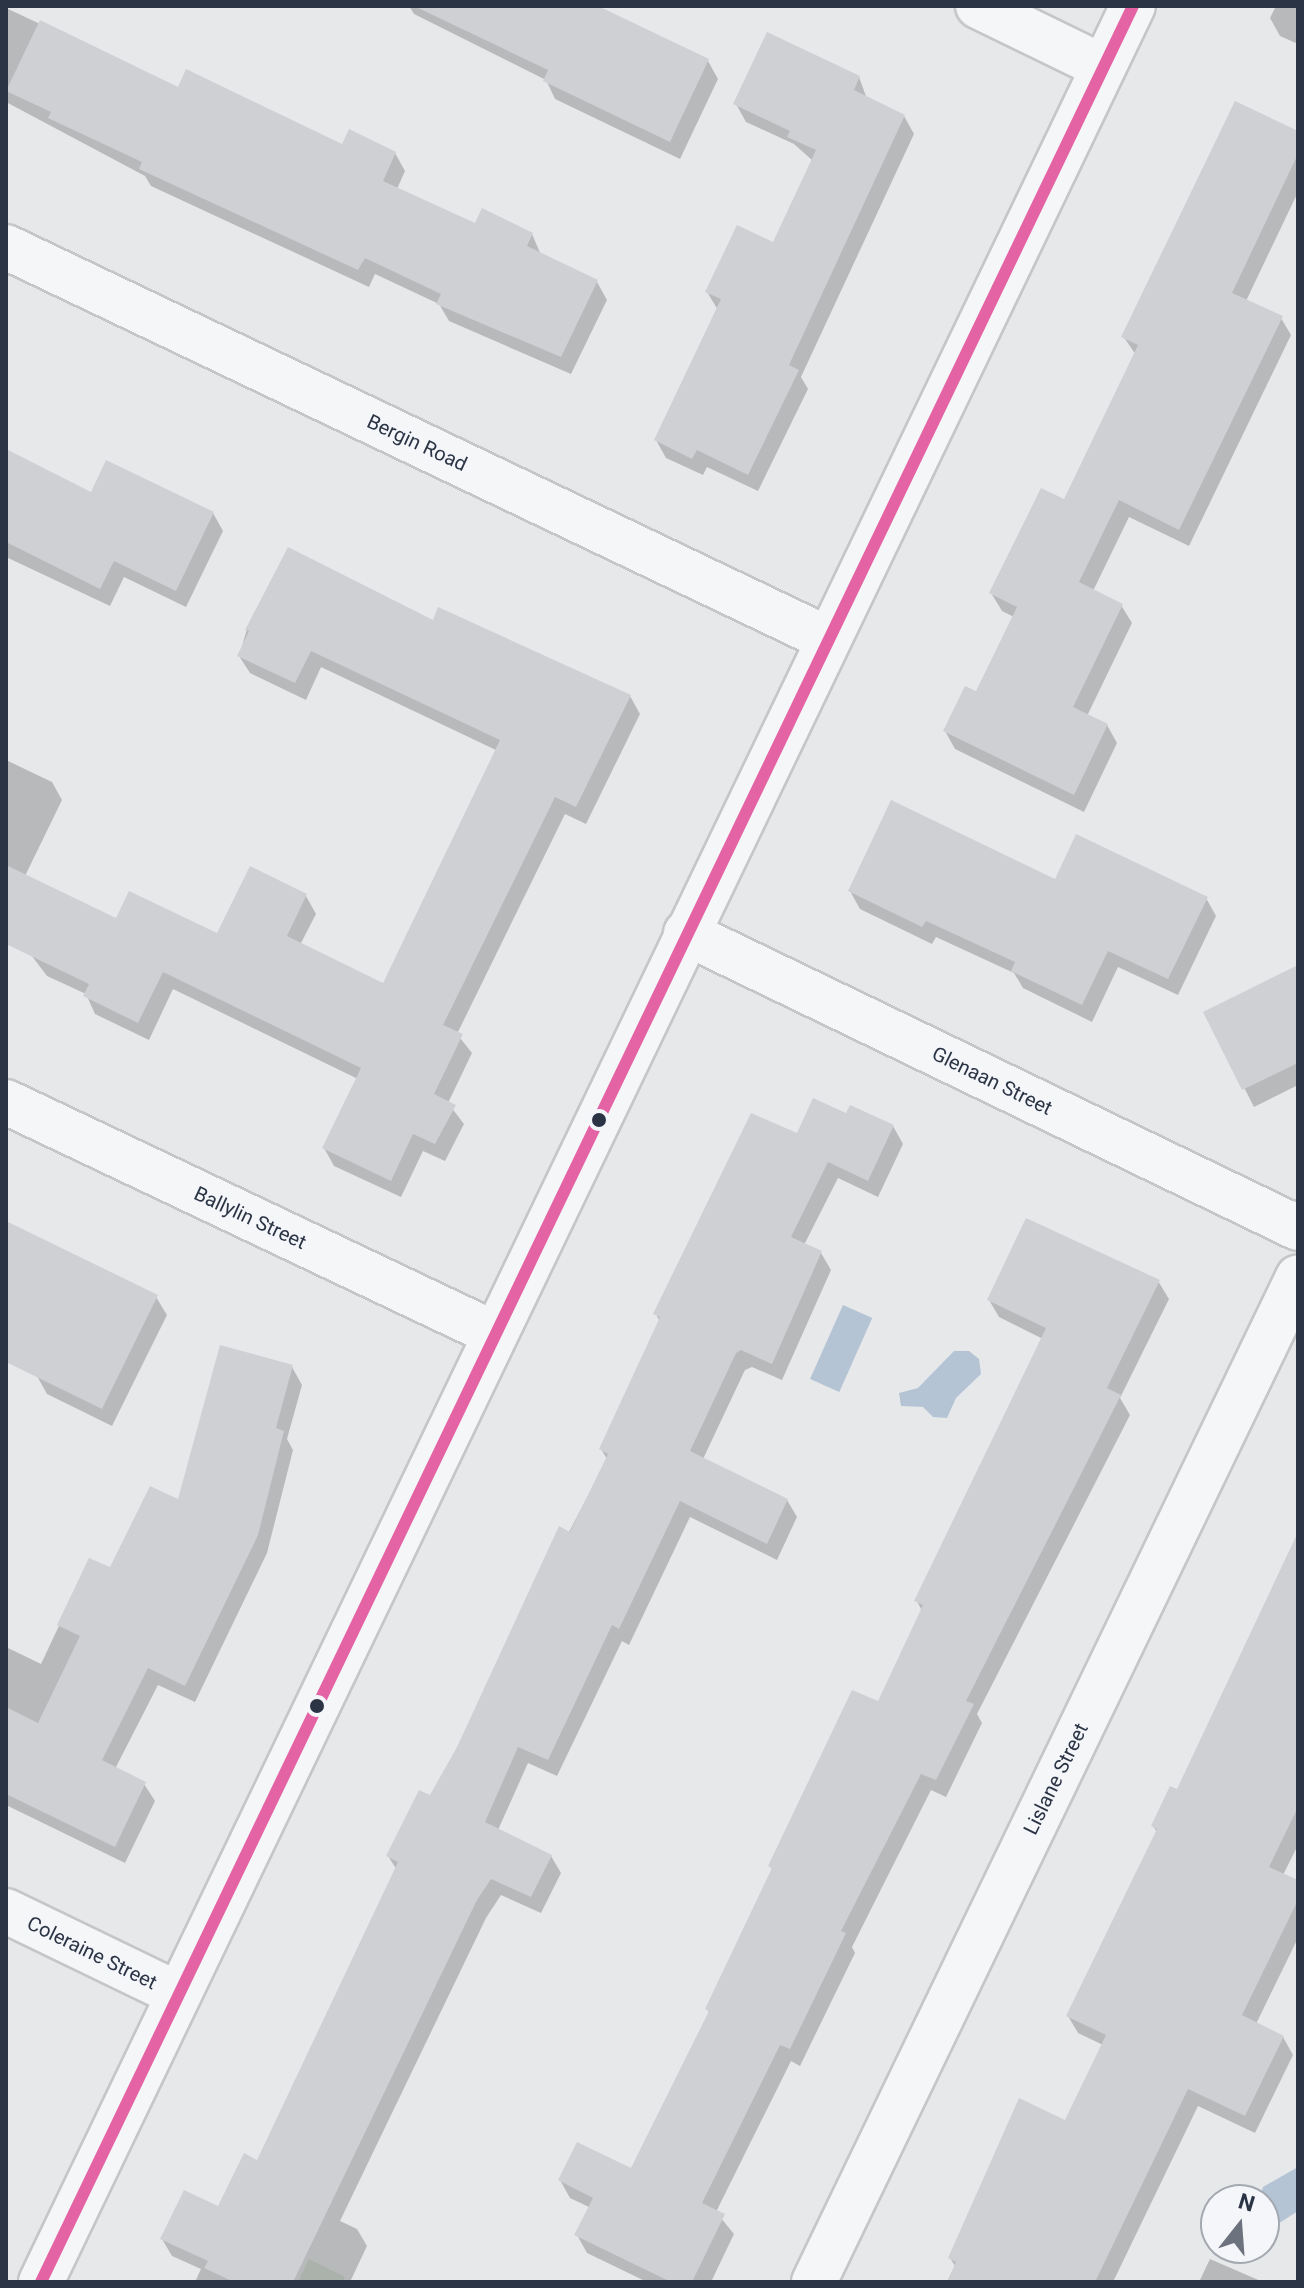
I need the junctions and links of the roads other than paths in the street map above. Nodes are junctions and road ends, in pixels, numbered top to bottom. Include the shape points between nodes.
1 (978, 6) edge
2 (1133, 6) edge
3 (1103, 67) junction
4 (6, 247) edge
5 (828, 639) junction
6 (686, 933) junction
7 (6, 1102) edge
8 (1298, 1228) edge
9 (1298, 1277) edge
10 (495, 1334) junction
11 (6, 1911) edge
12 (178, 1994) junction
13 (41, 2282) edge
14 (814, 2282) edge

1 - 3 street
2 - 3 street
3 - 5 street
4 - 5 street, Bergin Road
5 - 6 street
6 - 8 street, Glenaan Street
6 - 10 street
7 - 10 street, Ballylin Street
9 - 14 street, Lislane Street
10 - 12 street
11 - 12 street, Coleraine Street
12 - 13 street

